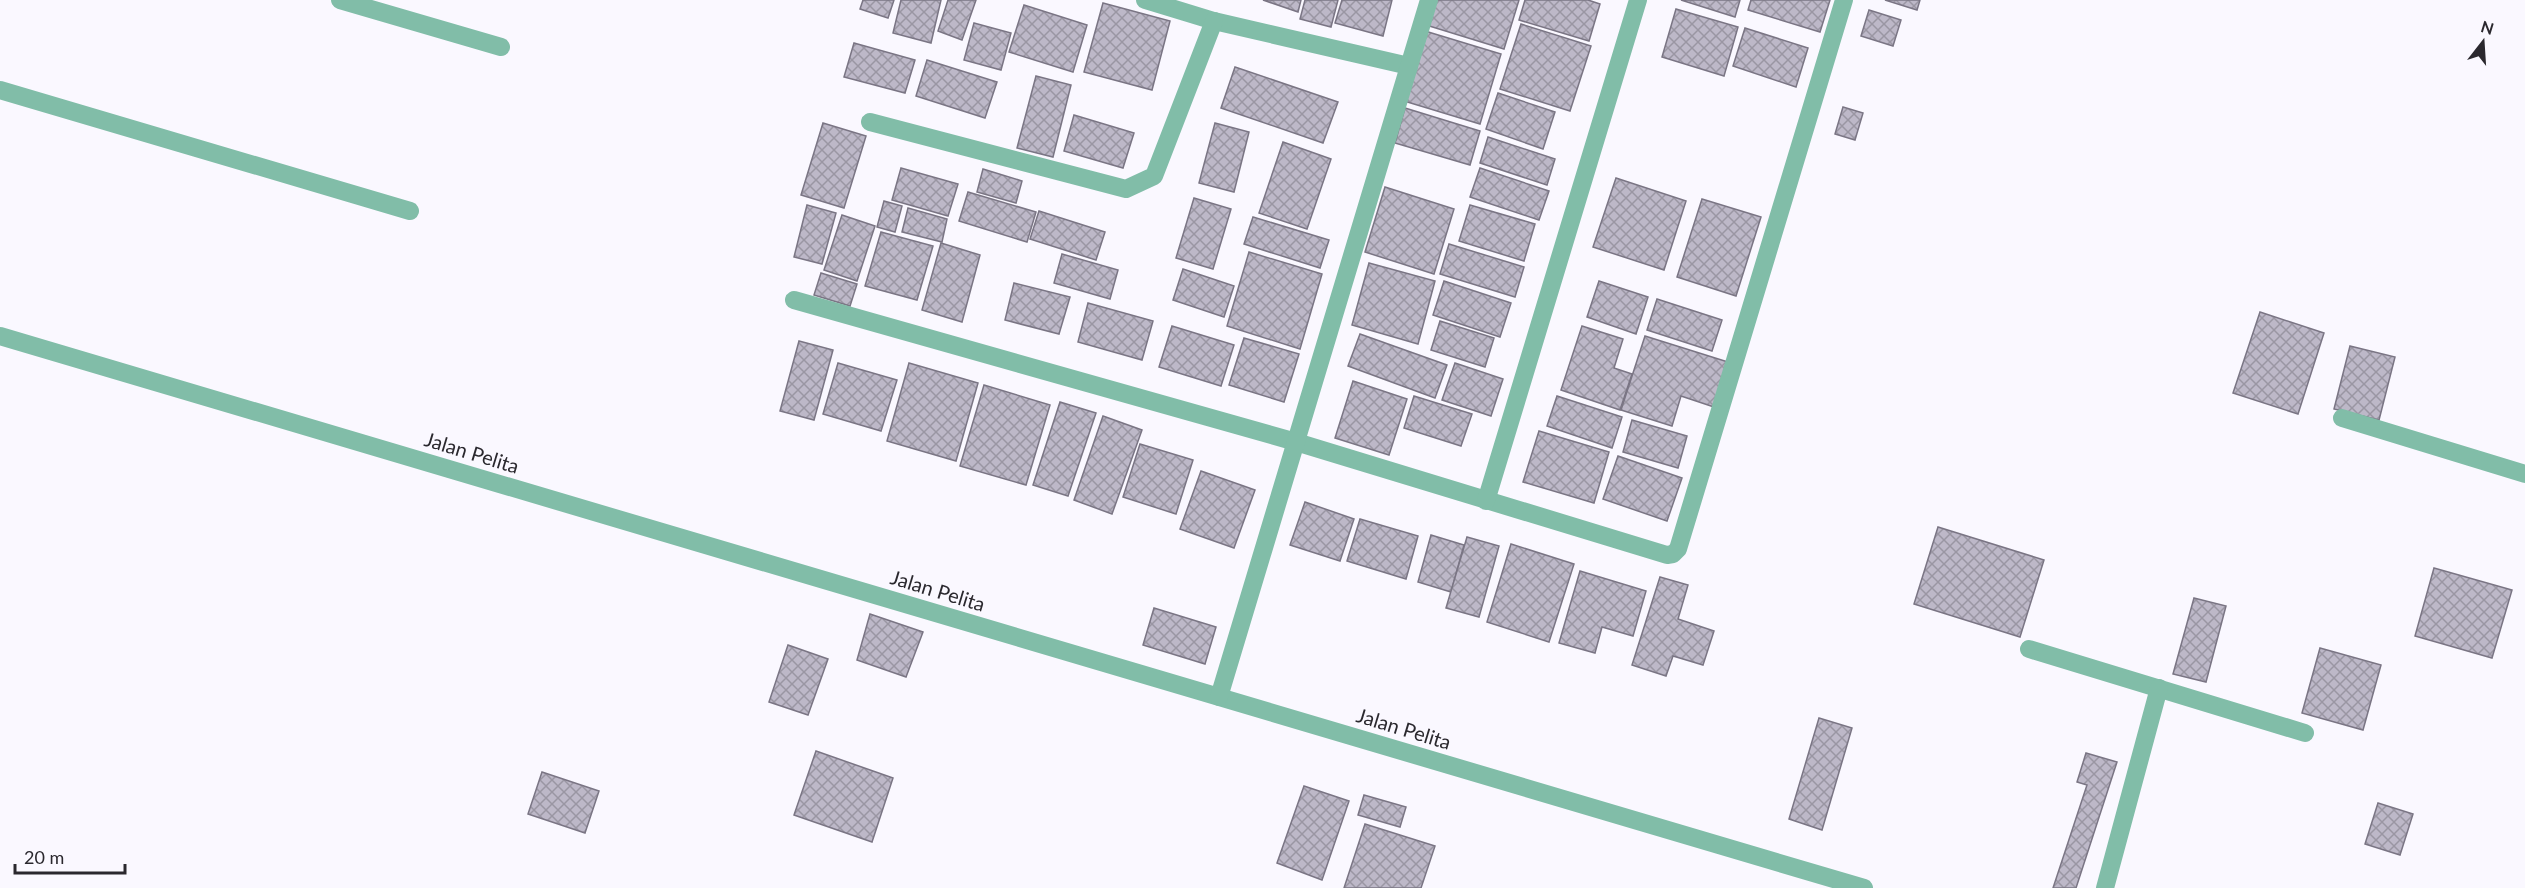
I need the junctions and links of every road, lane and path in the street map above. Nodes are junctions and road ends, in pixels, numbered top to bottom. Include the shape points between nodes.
1 (340, 0) edge
2 (1145, 0) edge
3 (1429, 0) edge
4 (1638, 0) edge
5 (1844, 0) edge
6 (1214, 21) junction
7 (501, 47) dead end
8 (1409, 66) junction
9 (0, 90) edge
10 (870, 122) dead end
11 (410, 211) dead end
12 (794, 300) dead end
13 (0, 336) edge
14 (2342, 418) dead end
15 (1296, 442) junction
16 (2525, 474) edge
17 (1486, 501) junction
18 (2030, 649) dead end
19 (2159, 688) junction
20 (1219, 697) junction
21 (2305, 734) dead end
22 (1863, 888) edge
23 (2105, 888) edge

1 - 7 street
2 - 6 street
3 - 8 street
4 - 17 street
5 - 17 street via 1678,549 1667,555
6 - 8 street
6 - 10 street via 1154,176 1126,189
8 - 15 street
9 - 11 street
12 - 15 street
13 - 20 street, Jalan Pelita
14 - 16 street
15 - 17 street
15 - 20 street
18 - 19 street
19 - 21 street
19 - 23 street
20 - 22 street, Jalan Pelita

